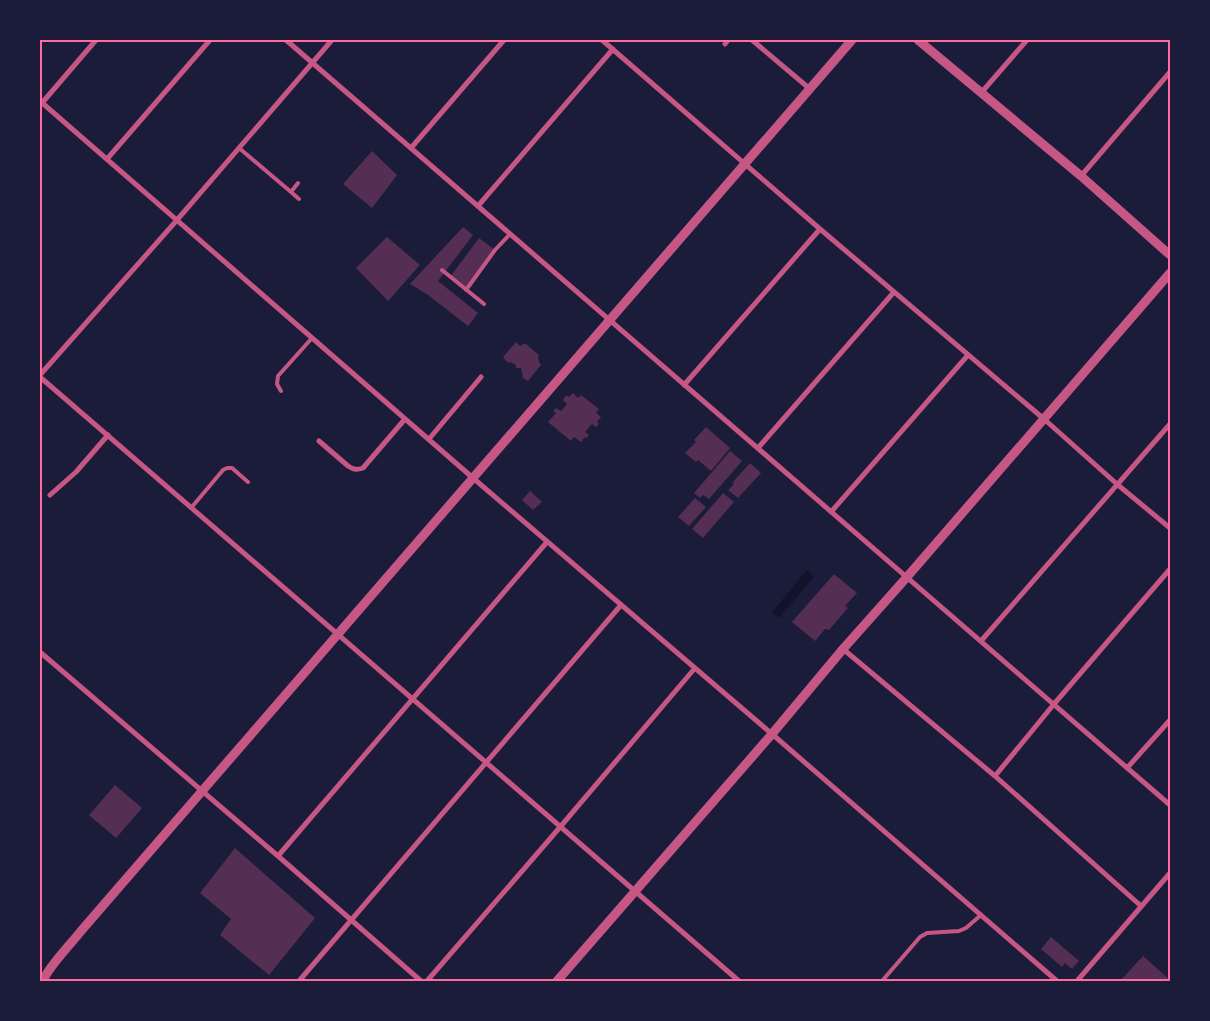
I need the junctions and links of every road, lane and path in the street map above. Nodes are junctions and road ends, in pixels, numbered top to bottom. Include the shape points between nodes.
1 (96, 40) edge
2 (210, 40) edge
3 (286, 40) edge
4 (332, 40) edge
5 (504, 40) edge
6 (602, 40) edge
7 (752, 40) edge
8 (852, 40) edge
9 (918, 40) edge
10 (1027, 40) edge
11 (614, 49) junction
12 (312, 62) junction
13 (1170, 72) edge
14 (810, 89) junction
15 (981, 93) junction
16 (41, 102) edge
17 (238, 148) junction
18 (411, 148) junction
19 (107, 159) junction
20 (745, 163) junction
21 (1081, 176) junction
22 (298, 184) dead end
23 (291, 192) junction
24 (299, 199) dead end
25 (478, 206) junction
26 (177, 220) junction
27 (820, 229) junction
28 (510, 234) junction
29 (1170, 255) edge
30 (442, 270) dead end
31 (1170, 273) edge
32 (466, 290) junction
33 (894, 292) junction
34 (484, 304) dead end
35 (609, 320) junction
36 (312, 338) junction
37 (968, 355) junction
38 (40, 376) edge
39 (480, 377) dead end
40 (684, 385) junction
41 (281, 390) dead end
42 (405, 419) junction
43 (1044, 419) junction
44 (1170, 424) edge
45 (108, 436) junction
46 (428, 439) junction
47 (319, 441) dead end
48 (758, 448) junction
49 (473, 478) junction
50 (248, 482) dead end
51 (1118, 485) junction
52 (50, 495) dead end
53 (191, 508) junction
54 (831, 512) junction
55 (1170, 528) edge
56 (548, 542) junction
57 (1170, 569) edge
58 (907, 577) junction
59 (621, 605) junction
60 (338, 635) junction
61 (981, 641) junction
62 (843, 649) junction
63 (41, 655) edge
64 (695, 668) junction
65 (413, 699) junction
66 (1054, 704) junction
67 (1170, 720) edge
68 (772, 734) junction
69 (487, 762) junction
70 (1127, 768) junction
71 (995, 776) junction
72 (202, 791) junction
73 (1170, 805) edge
74 (561, 826) junction
75 (278, 856) junction
76 (1170, 873) edge
77 (635, 891) junction
78 (1142, 906) junction
79 (981, 915) junction
80 (351, 920) junction
81 (43, 981) edge
82 (299, 981) edge
83 (421, 981) edge
84 (427, 981) edge
85 (557, 981) edge
86 (739, 981) edge
87 (882, 981) edge
88 (1057, 981) edge
89 (1077, 981) edge

1 - 16 street
2 - 19 street
3 - 12 street
4 - 12 street
5 - 18 street
6 - 11 street
7 - 14 street
8 - 14 street
9 - 15 street
10 - 15 street
11 - 20 street
11 - 25 street
12 - 17 street
12 - 18 street
13 - 21 street
14 - 20 street
15 - 21 street
16 - 19 street
17 - 23 lane
17 - 26 street
18 - 25 street
19 - 26 street
20 - 27 street
20 - 35 street
21 - 29 street
22 - 23 lane
23 - 24 lane
25 - 28 street
26 - 36 street
26 - 38 street
27 - 33 street
27 - 40 street
28 - 32 lane
28 - 35 street
30 - 32 lane
31 - 43 street
32 - 34 lane
33 - 37 street
33 - 48 street
35 - 40 street
35 - 49 street
36 - 41 lane via 278,376 277,384
36 - 42 street
37 - 43 street
37 - 54 street
38 - 45 street
39 - 46 street
40 - 48 street
42 - 46 street
42 - 47 street via 358,470 348,466
43 - 51 street
43 - 58 street
44 - 51 street
45 - 52 street
45 - 53 street
46 - 49 street
48 - 54 street
49 - 56 street
49 - 60 street
50 - 53 lane via 232,468 227,468
51 - 55 street
51 - 61 street
53 - 60 street
54 - 58 street
56 - 59 street
56 - 65 street
57 - 66 street
58 - 61 street
58 - 62 street
59 - 64 street
59 - 69 street
60 - 65 street
60 - 72 street
61 - 66 street
62 - 68 street
62 - 71 street
63 - 72 street
64 - 68 street
64 - 74 street
65 - 69 street
65 - 75 street
66 - 70 street
66 - 71 street
67 - 70 street
68 - 77 street
68 - 79 street
69 - 74 street
69 - 80 street
70 - 73 street
71 - 78 street
72 - 75 street
72 - 81 street via 81,931
74 - 77 street
74 - 84 street
75 - 80 street
76 - 78 street
77 - 85 street
77 - 86 street
78 - 89 street
79 - 87 lane via 966,928 927,932
79 - 88 street
80 - 82 street
80 - 83 street

